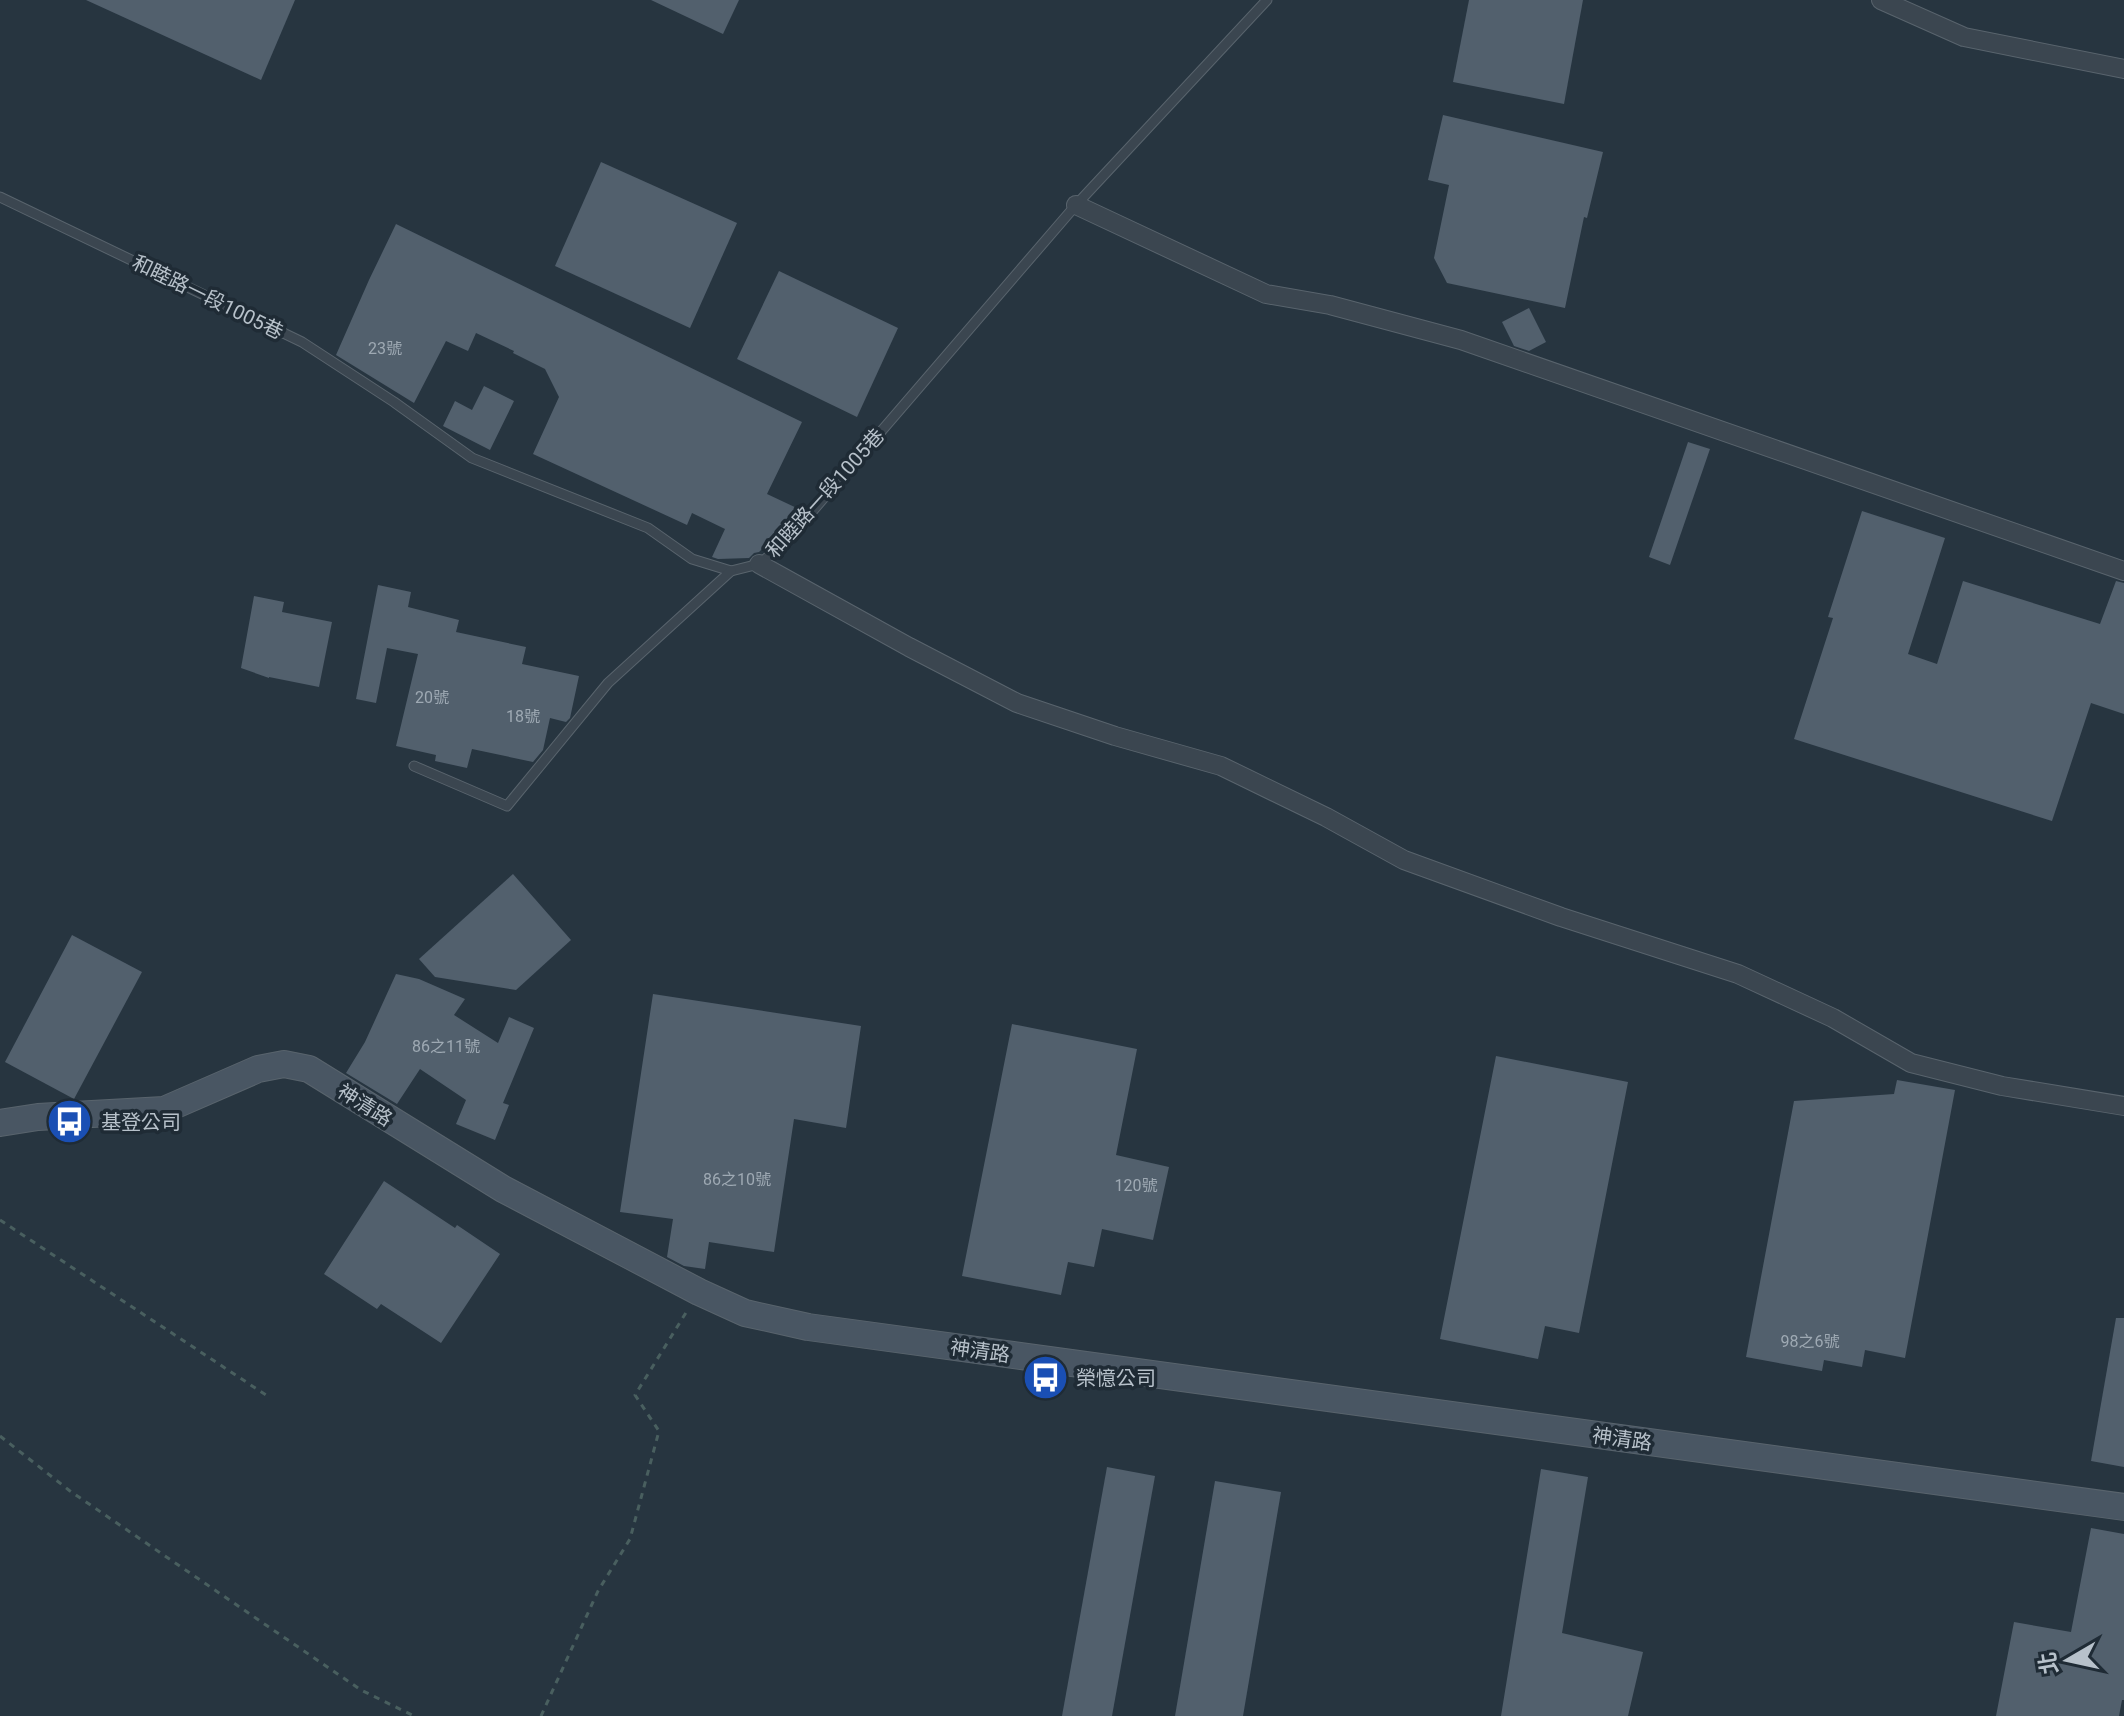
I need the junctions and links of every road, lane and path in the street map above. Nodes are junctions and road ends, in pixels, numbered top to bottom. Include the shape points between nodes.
1 (1267, 0) edge
2 (1881, 0) edge
3 (2124, 69) edge
4 (0, 197) edge
5 (1076, 205) junction
6 (759, 564) junction
7 (731, 571) junction
8 (2124, 571) edge
9 (414, 766) dead end
10 (2124, 1106) edge
11 (0, 1123) edge
12 (0, 1220) edge
13 (699, 1292) junction
14 (266, 1395) dead end
15 (0, 1436) edge
16 (2124, 1507) edge
17 (414, 1716) edge
18 (541, 1716) edge

1 - 5 lane, 和睦路一段1005巷
2 - 3 street via 1964,37
4 - 7 lane, 和睦路一段1005巷 via 302,342 472,458 648,528 692,559
5 - 6 lane, 和睦路一段1005巷 via 785,543
5 - 8 street via 1266,294 1461,340
6 - 7 lane, 和睦路一段1005巷
6 - 10 street via 1017,703 1221,766 1404,860 1738,974 1833,1018 1911,1063 2002,1086
7 - 9 lane via 608,683 507,806
11 - 13 street, 神清路 via 164,1110 258,1069 284,1064 309,1069 503,1189
12 - 14 path
13 - 16 street, 神清路 via 745,1313 808,1327
13 - 18 path via 635,1395 659,1431 630,1539 598,1591
15 - 17 path via 70,1491 361,1690

